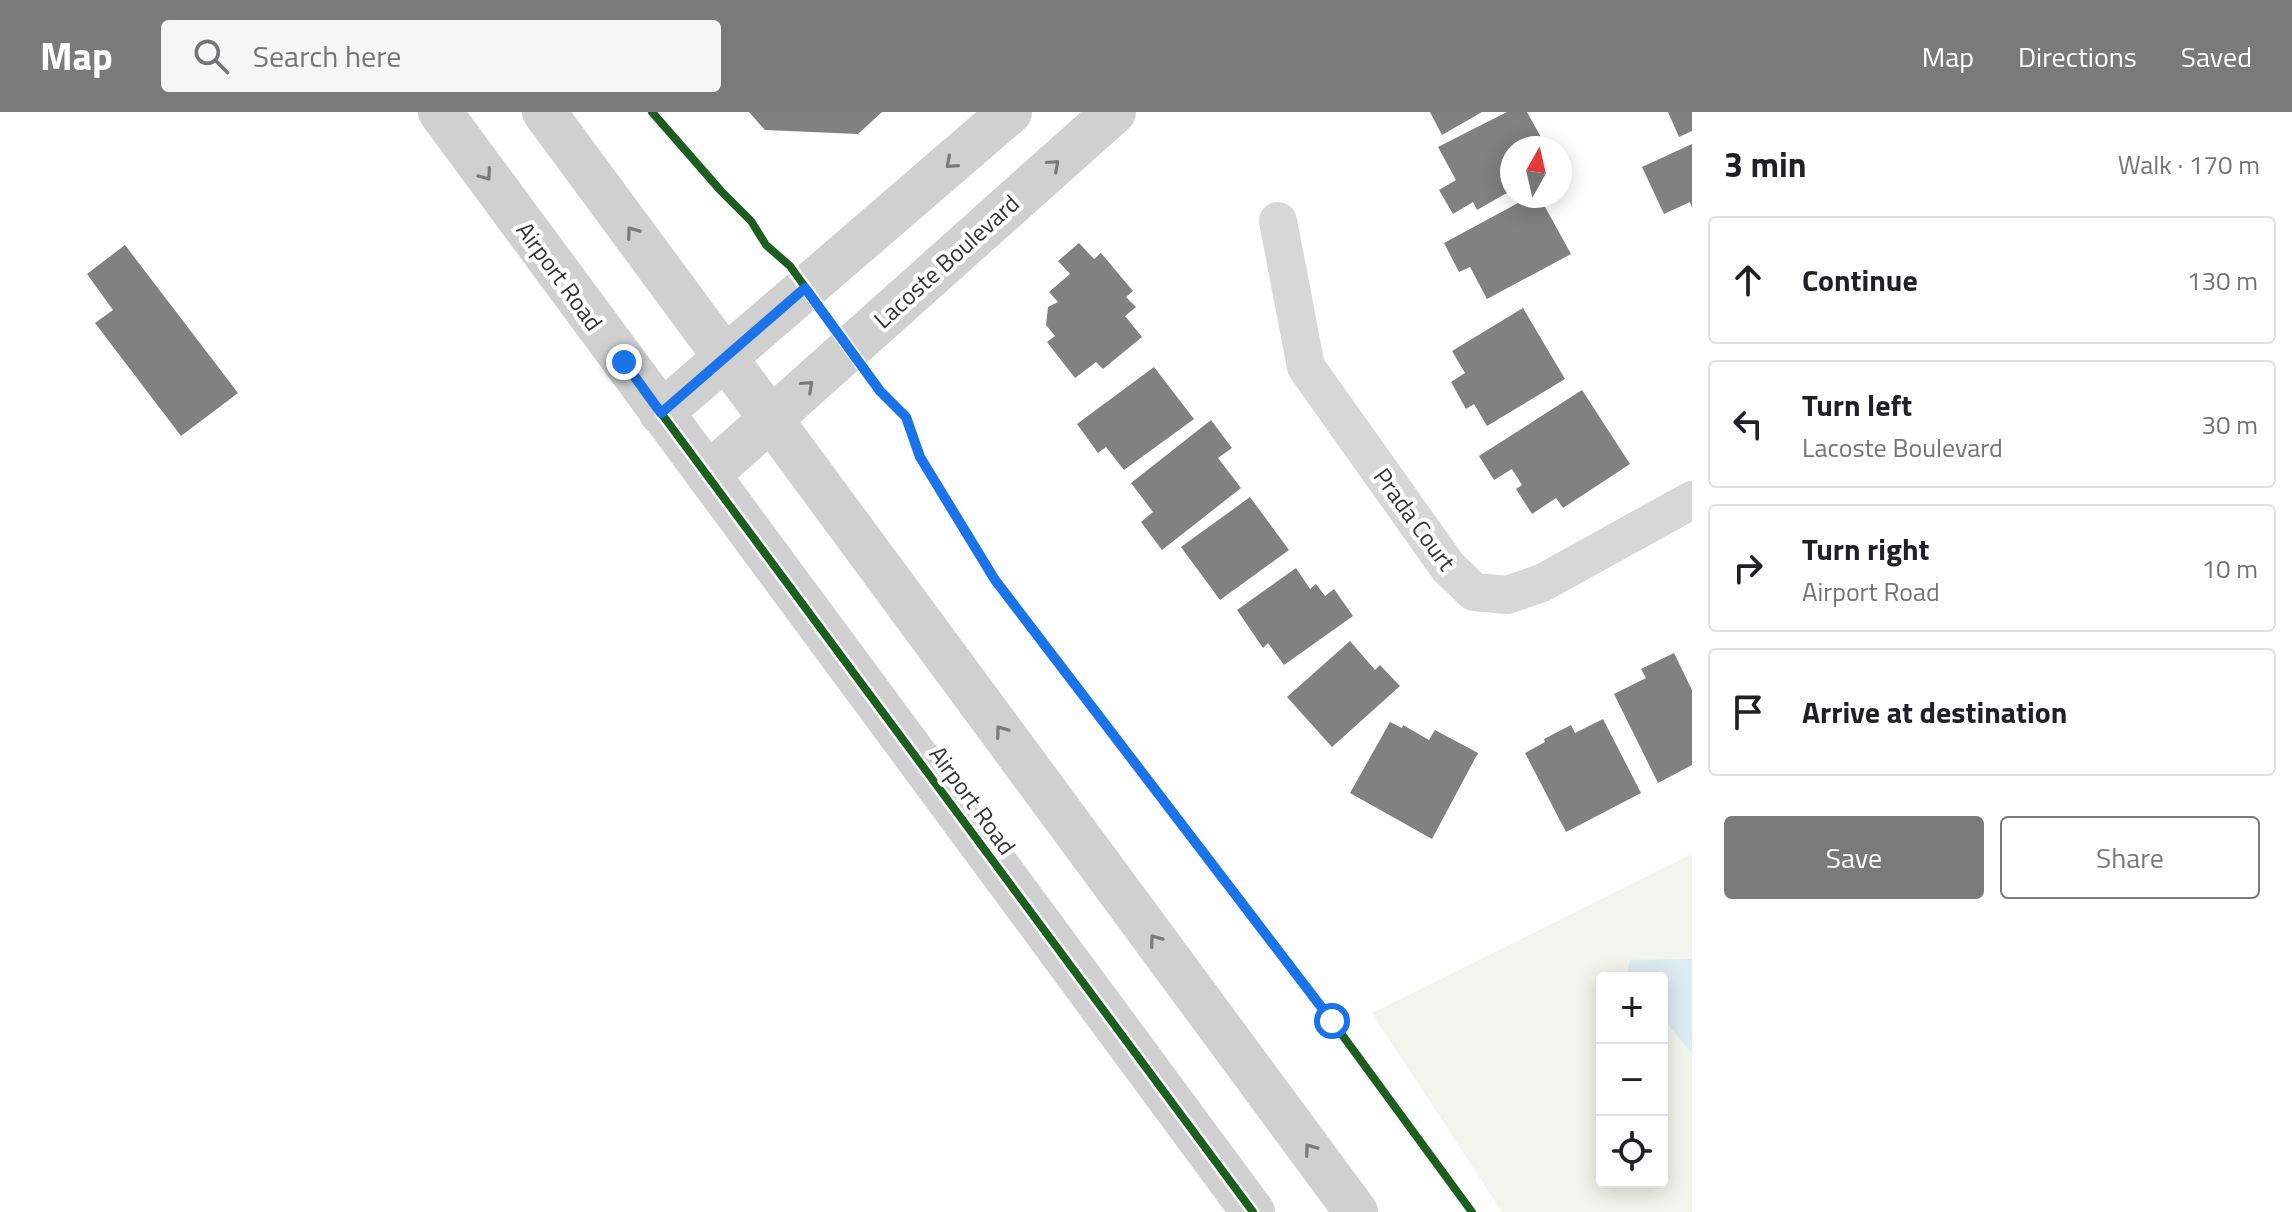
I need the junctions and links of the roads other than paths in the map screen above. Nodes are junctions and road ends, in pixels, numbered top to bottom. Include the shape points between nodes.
1 (440, 112) edge
2 (544, 112) edge
3 (1010, 112) edge
4 (1114, 112) edge
5 (1278, 221) dead end
6 (725, 358) junction
7 (661, 413) junction
8 (770, 420) junction
9 (708, 475) junction
10 (1692, 500) edge
11 (1253, 1212) edge
12 (1356, 1212) edge

1 -> 7 main road, Airport Road
6 -> 2 main road
3 -> 6 main road
8 -> 4 main road, Lacoste Boulevard
5 - 10 street, Prada Court via 1306,367 1448,567 1474,592 1507,595 1542,583
6 - 7 main road
6 - 8 main road
7 - 9 main road, Airport Road
8 - 9 main road, Lacoste Boulevard
12 -> 8 main road
9 - 11 main road, Airport Road

